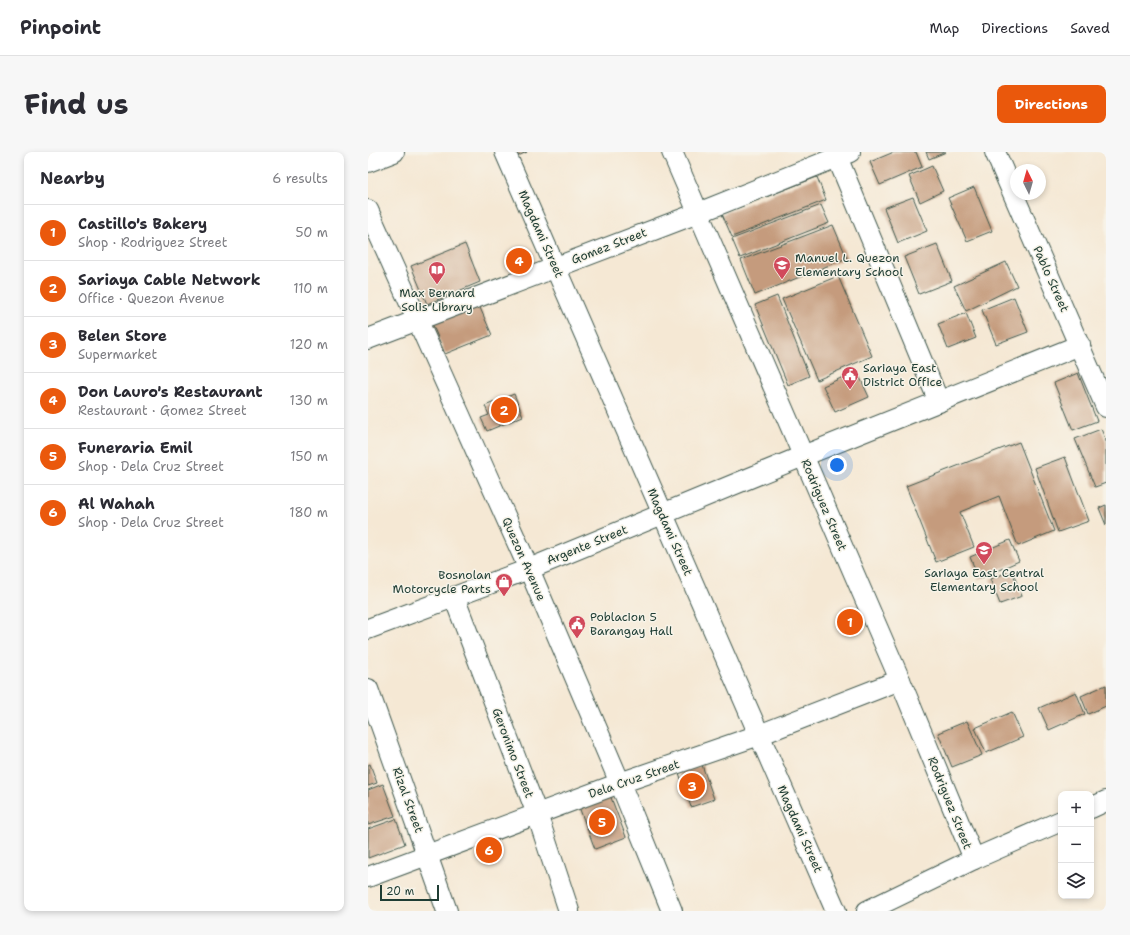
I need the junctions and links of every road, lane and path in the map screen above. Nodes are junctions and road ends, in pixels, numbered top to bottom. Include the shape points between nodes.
1 (394, 152) edge
2 (505, 152) edge
3 (672, 152) edge
4 (841, 154) edge
5 (1000, 154) edge
6 (368, 162) edge
7 (368, 210) edge
8 (698, 213) junction
9 (556, 267) junction
10 (418, 320) junction
11 (368, 339) edge
12 (1080, 345) junction
13 (939, 402) junction
14 (1106, 407) edge
15 (803, 456) junction
16 (662, 514) junction
17 (529, 569) junction
18 (454, 597) junction
19 (368, 629) edge
20 (900, 680) junction
21 (368, 689) edge
22 (759, 735) junction
23 (620, 783) junction
24 (1106, 802) edge
25 (1094, 807) edge
26 (537, 814) junction
27 (1058, 822) edge
28 (428, 854) junction
29 (974, 859) junction
30 (368, 877) edge
31 (447, 911) edge
32 (569, 911) edge
33 (672, 911) edge
34 (836, 911) edge
35 (866, 911) edge

1 - 6 street
2 - 9 street, Magdami Street
3 - 8 street, Rodriguez Street
4 - 8 street, Gomez Street
4 - 13 street
5 - 12 street, Pablo Street
7 - 10 street, Quezon Avenue
8 - 9 street, Gomez Street
8 - 15 street, Rodriguez Street
9 - 10 street, Gomez Street
9 - 16 street, Magdami Street
10 - 11 street, Gomez Street
10 - 17 street, Quezon Avenue
12 - 13 street, Argente Street
12 - 14 street, Pablo Street
13 - 15 street, Argente Street
15 - 16 street, Argente Street
15 - 20 street, Rodriguez Street
16 - 17 street, Argente Street
16 - 22 street, Magdami Street
17 - 18 street, Argente Street
17 - 23 street, Quezon Avenue
18 - 19 street, Argente Street
18 - 26 street, Geronimo Street
20 - 22 street, Dela Cruz Street
20 - 29 street, Rodriguez Street
21 - 28 street, Rizal Street
22 - 23 street, Dela Cruz Street
22 - 34 street, Magdami Street
23 - 26 street, Dela Cruz Street
23 - 33 street, Quezon Avenue
24 - 25 street
26 - 28 street, Dela Cruz Street
26 - 32 street, Geronimo Street
27 - 29 street
28 - 30 street, Dela Cruz Street
28 - 31 street, Rizal Street
29 - 35 street

